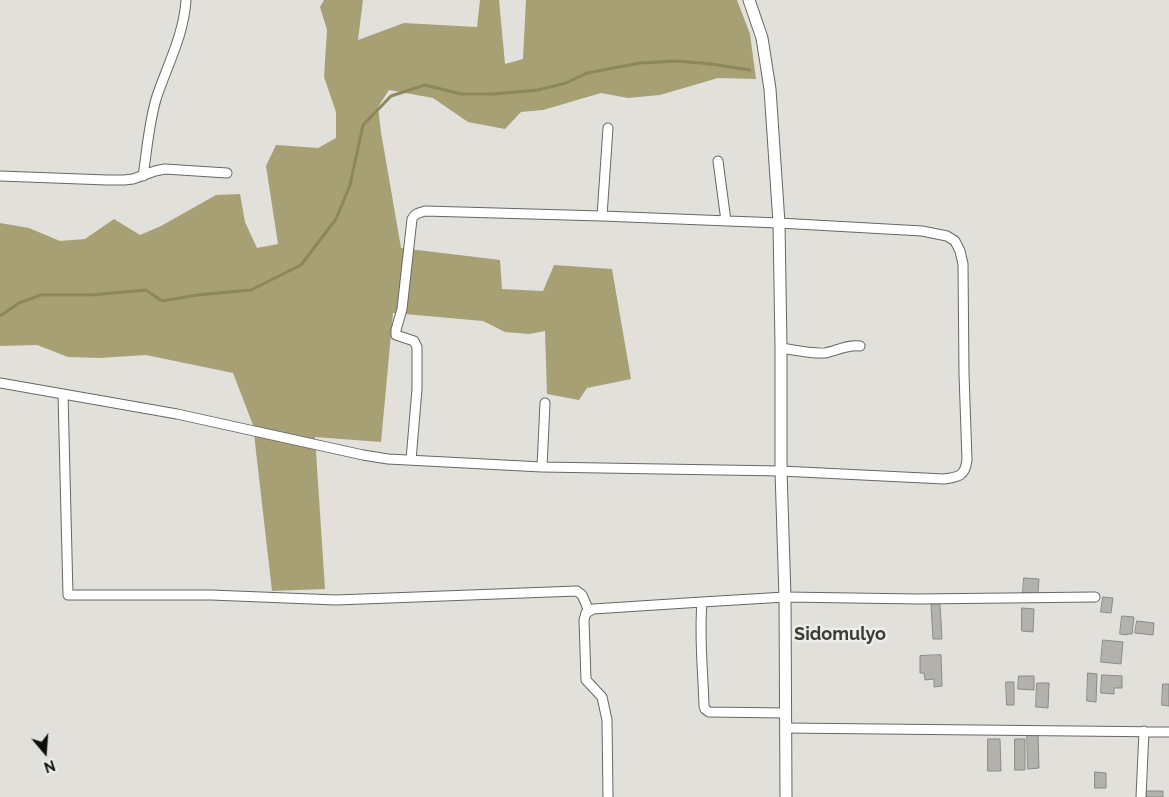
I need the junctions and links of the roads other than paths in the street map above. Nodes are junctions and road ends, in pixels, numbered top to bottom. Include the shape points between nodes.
1 (186, 0) edge
2 (749, 0) edge
3 (608, 128) dead end
4 (718, 161) dead end
5 (227, 173) dead end
6 (0, 176) edge
7 (143, 176) junction
8 (602, 216) junction
9 (726, 221) junction
10 (779, 223) junction
11 (860, 346) dead end
12 (781, 348) junction
13 (0, 383) edge
14 (63, 394) junction
15 (545, 403) dead end
16 (411, 460) junction
17 (542, 467) junction
18 (780, 471) junction
19 (785, 597) junction
20 (1095, 597) dead end
21 (702, 602) junction
22 (589, 611) junction
23 (785, 713) junction
24 (785, 728) junction
25 (1144, 731) junction
26 (1169, 732) edge
27 (608, 797) edge
28 (786, 797) edge
29 (1141, 797) edge

1 - 7 street via 181,29 156,98
2 - 10 main road via 762,38 770,89
3 - 8 street
4 - 9 street
5 - 7 street via 165,170
6 - 7 street via 124,180
8 - 9 street
8 - 16 street via 426,211 414,214 402,309 396,330 396,335 414,341 417,347
9 - 10 street
10 - 12 main road
10 - 18 street via 922,230 947,236 955,242 963,264 967,460 964,472 944,479
11 - 12 street via 851,345 821,353
12 - 18 main road
13 - 14 street
14 - 16 street via 177,414 363,455
14 - 22 street via 68,594 336,600 577,591
15 - 17 street
16 - 17 street
17 - 18 street
18 - 19 main road
19 - 20 street
19 - 21 street
19 - 23 main road
21 - 22 street
21 - 23 street via 700,651 705,709 709,712
22 - 27 street via 584,620 585,676 602,697 606,714
23 - 24 main road
24 - 25 street
24 - 28 main road
25 - 26 street
25 - 29 street

